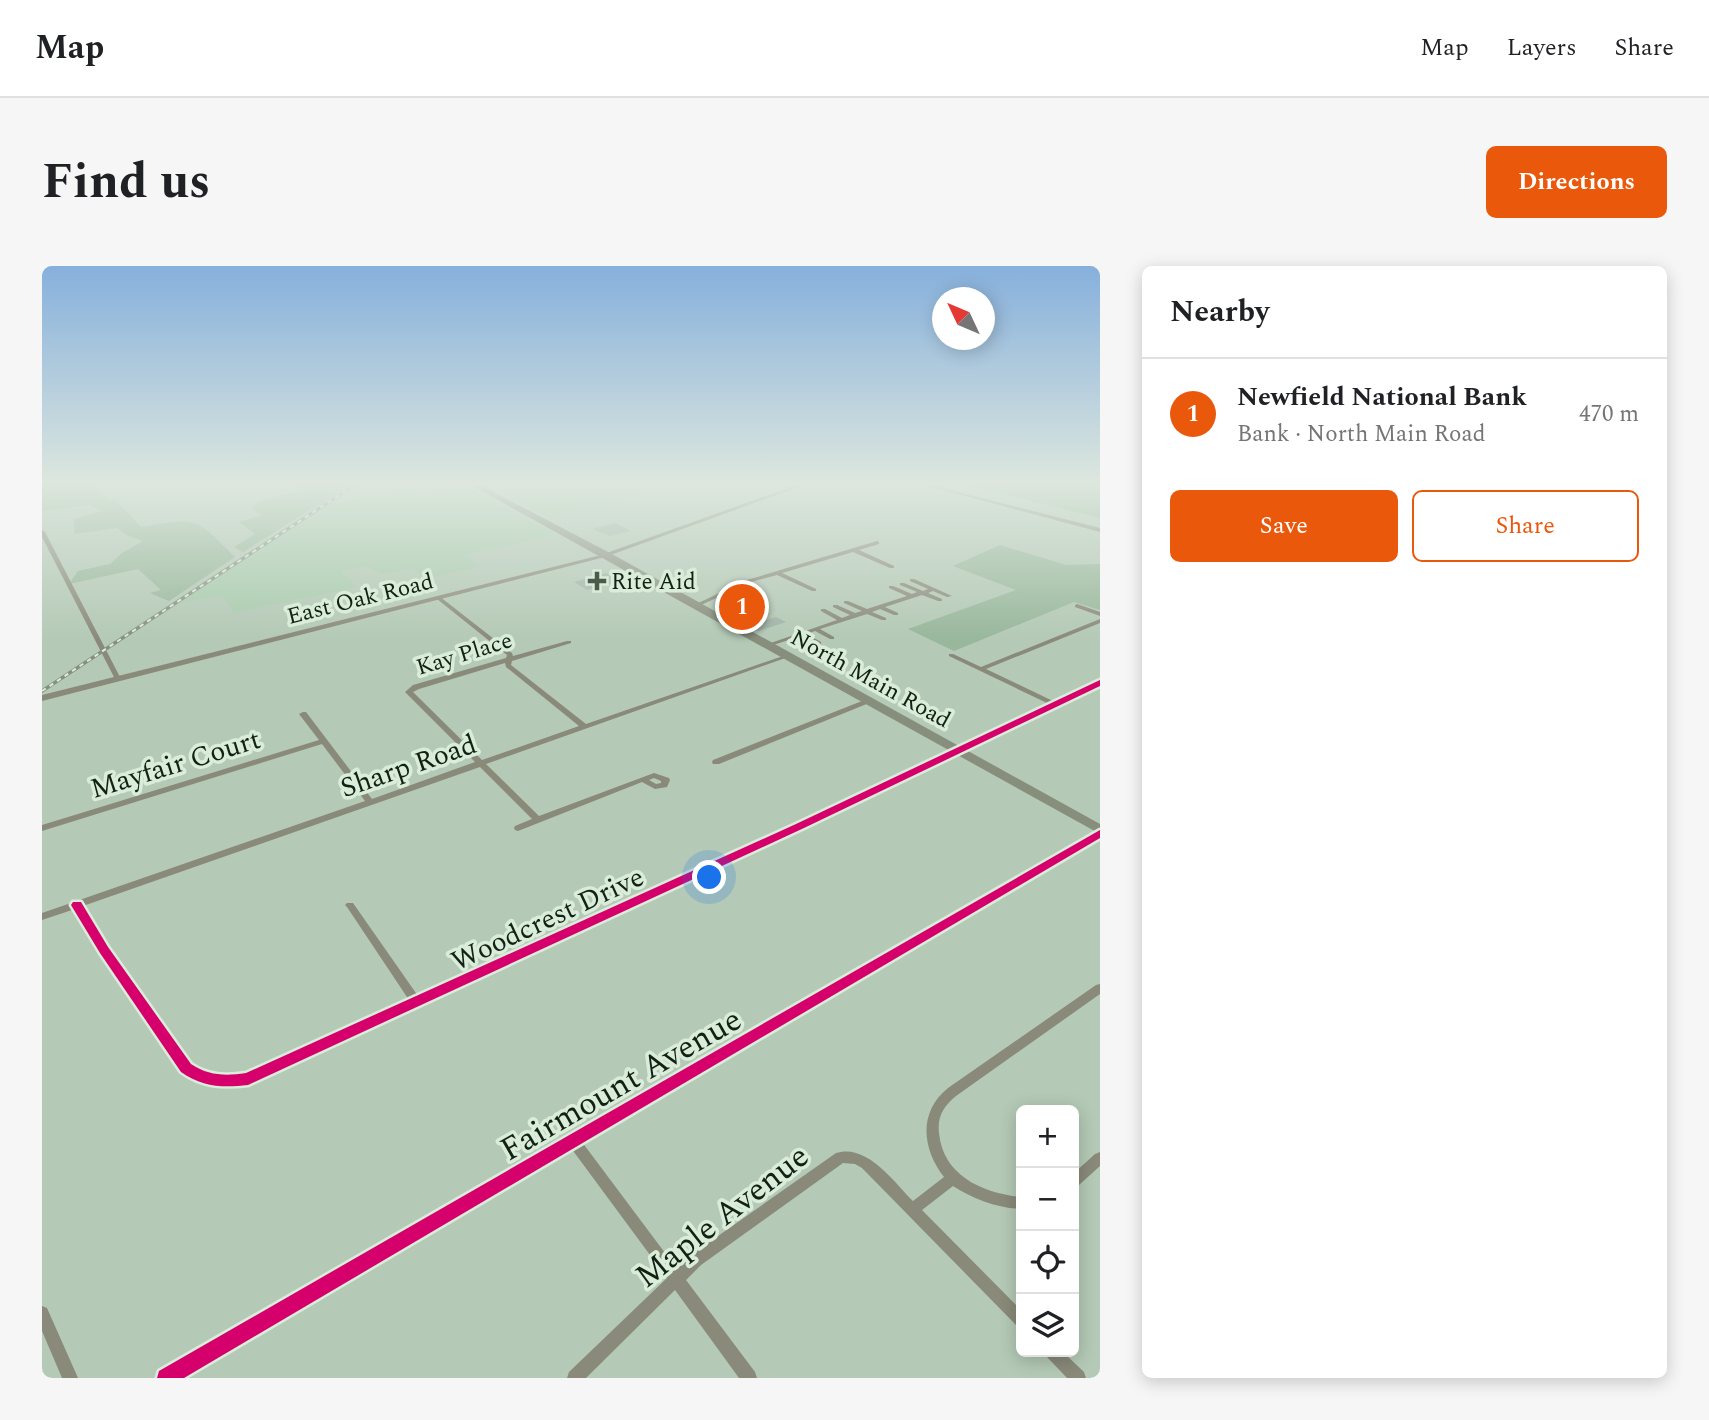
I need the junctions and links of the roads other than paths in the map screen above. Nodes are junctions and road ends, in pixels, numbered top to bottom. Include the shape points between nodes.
1 (44, 536) edge
2 (571, 536) edge
3 (660, 536) edge
4 (877, 543) dead end
5 (854, 550) junction
6 (607, 555) junction
7 (892, 567) dead end
8 (778, 573) junction
9 (912, 580) dead end
10 (902, 584) dead end
11 (891, 587) dead end
12 (933, 589) junction
13 (814, 590) dead end
14 (922, 592) junction
15 (912, 596) junction
16 (950, 596) dead end
17 (439, 598) junction
18 (940, 600) dead end
19 (846, 602) dead end
20 (697, 605) junction
21 (835, 606) dead end
22 (1077, 606) dead end
23 (880, 607) junction
24 (823, 610) dead end
25 (867, 611) junction
26 (897, 614) dead end
27 (1100, 614) edge
28 (854, 615) junction
29 (884, 619) dead end
30 (842, 620) junction
31 (1100, 621) edge
32 (815, 629) junction
33 (802, 634) junction
34 (832, 638) dead end
35 (569, 642) dead end
36 (819, 643) dead end
37 (768, 645) junction
38 (951, 655) dead end
39 (788, 656) junction
40 (509, 659) junction
41 (981, 669) junction
42 (118, 679) junction
43 (1100, 683) edge
44 (42, 698) edge
45 (870, 701) junction
46 (1054, 704) junction
47 (303, 714) dead end
48 (585, 727) junction
49 (322, 741) junction
50 (958, 751) junction
51 (716, 762) dead end
52 (480, 764) junction
53 (643, 779) dead end
54 (370, 802) junction
55 (538, 820) junction
56 (42, 828) edge
57 (518, 828) dead end
58 (1100, 832) edge
59 (77, 905) junction
60 (350, 905) dead end
61 (42, 917) edge
62 (1100, 988) edge
63 (417, 1003) junction
64 (573, 1140) junction
65 (1100, 1158) edge
66 (1079, 1177) edge
67 (953, 1178) junction
68 (1016, 1202) edge
69 (912, 1210) junction
70 (676, 1279) junction
71 (42, 1313) edge
72 (1016, 1315) edge
73 (1057, 1357) edge
74 (70, 1378) edge
75 (166, 1378) edge
76 (575, 1378) edge
77 (749, 1378) edge
78 (1078, 1378) edge

1 - 42 street
2 - 6 main road, North Main Road
3 - 6 street, East Oak Road
4 - 5 street
5 - 7 street
5 - 8 street
6 - 17 street, East Oak Road
6 - 20 main road, North Main Road
8 - 13 street
8 - 20 street
9 - 12 street
10 - 14 street
11 - 15 street
12 - 14 street
12 - 16 street
14 - 15 street
14 - 18 street
15 - 23 street
17 - 40 street via 510,654
17 - 42 street, East Oak Road
19 - 25 street
20 - 37 main road, North Main Road
21 - 28 street
22 - 27 street
23 - 25 street
23 - 26 street
24 - 30 street
25 - 28 street
25 - 29 street
28 - 30 street
30 - 32 street
31 - 41 street
32 - 33 street
32 - 34 street
33 - 36 street
33 - 37 street
35 - 40 street, Kay Place
37 - 39 main road, North Main Road
38 - 41 street
39 - 45 main road, North Main Road
39 - 48 street, Sharp Road
40 - 48 street via 508,666
40 - 52 street, Kay Place via 410,693
41 - 46 street
42 - 44 street, East Oak Road
43 - 46 street, Woodcrest Drive
45 - 50 main road, North Main Road
45 - 51 street
46 - 50 street, Woodcrest Drive
47 - 49 street
48 - 52 street, Sharp Road
49 - 54 street
49 - 56 street, Mayfair Court
50 - 58 main road, North Main Road
50 - 63 street, Woodcrest Drive
52 - 54 street, Sharp Road
52 - 55 street
53 - 55 street
54 - 59 street, Sharp Road
55 - 57 street
58 - 64 street, Fairmount Avenue
59 - 61 street, Sharp Road
59 - 63 street, Woodcrest Drive via 186,1068 201,1078 248,1079
60 - 63 street
62 - 67 street via 952,1092 937,1108 932,1137
64 - 70 street
64 - 75 street, Fairmount Avenue
65 - 66 street
67 - 68 street via 975,1191
67 - 69 street
69 - 70 street, Maple Avenue via 862,1160 842,1157
69 - 72 street
70 - 76 street, Maple Avenue
70 - 77 street
71 - 74 street
73 - 78 street

